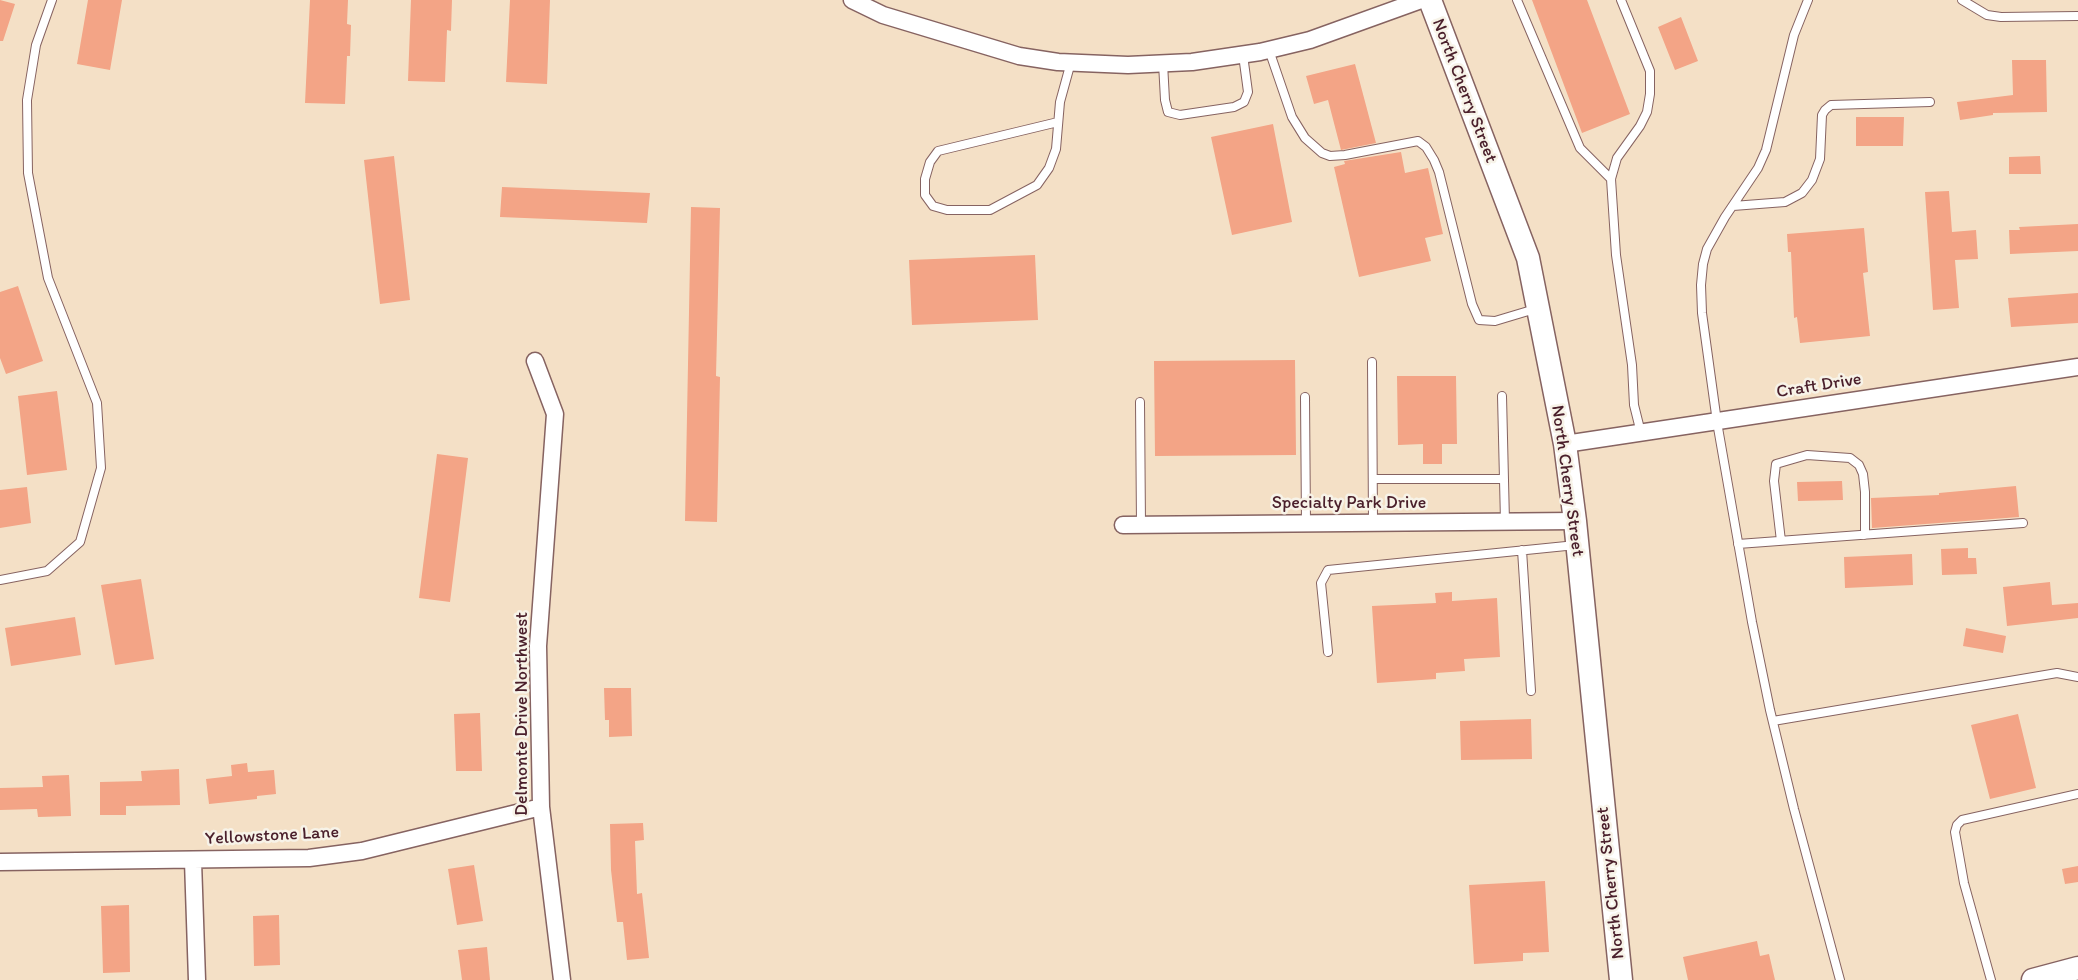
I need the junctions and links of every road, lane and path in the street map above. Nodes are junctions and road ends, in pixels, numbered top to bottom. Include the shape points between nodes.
1 (52, 0) edge
2 (852, 0) edge
3 (1421, 0) edge
4 (1430, 0) edge
5 (1517, 0) edge
6 (1621, 0) edge
7 (1808, 0) edge
8 (1962, 0) edge
9 (2078, 16) edge
10 (1269, 50) junction
11 (1243, 55) junction
12 (1071, 62) junction
13 (1163, 63) junction
14 (1930, 102) dead end
15 (1058, 122) junction
16 (1611, 178) junction
17 (1733, 206) junction
18 (1537, 308) junction
19 (535, 361) dead end
20 (1372, 362) dead end
21 (2078, 367) edge
22 (1502, 396) dead end
23 (1305, 397) dead end
24 (1140, 402) dead end
25 (1717, 422) junction
26 (1641, 433) junction
27 (1565, 444) junction
28 (1373, 479) junction
29 (1504, 479) junction
30 (1575, 521) junction
31 (1505, 522) junction
32 (1373, 523) junction
33 (2023, 523) dead end
34 (1306, 524) junction
35 (1123, 525) dead end
36 (1141, 525) junction
37 (1865, 535) junction
38 (1781, 541) junction
39 (1578, 544) junction
40 (1738, 544) junction
41 (1522, 550) junction
42 (0, 580) edge
43 (1328, 652) dead end
44 (2078, 677) edge
45 (1531, 691) dead end
46 (1773, 721) junction
47 (2078, 794) edge
48 (540, 806) junction
49 (193, 860) junction
50 (0, 862) edge
51 (2078, 968) edge
52 (197, 980) edge
53 (562, 980) edge
54 (1618, 980) edge
55 (1840, 980) edge
56 (1991, 980) edge
57 (2033, 980) edge

1 - 42 lane via 36,45 26,100 28,173 48,278 97,403 101,468 80,542 47,570
2 - 12 street via 883,15 1019,56
3 - 10 street via 1310,40
4 - 18 main road, North Cherry Street via 1528,258
5 - 16 lane via 1580,148
6 - 16 lane via 1650,71 1650,94 1647,112 1617,158
7 - 17 lane via 1794,34 1766,150
8 - 9 lane via 1987,15 2000,17
10 - 11 street
10 - 18 lane via 1292,117 1305,138 1322,153 1345,155 1418,141 1426,147 1439,172 1472,304 1479,320 1495,321
11 - 13 street
11 - 13 lane via 1248,92 1244,102 1234,107 1180,115 1168,112
12 - 13 street
12 - 15 lane
14 - 17 lane via 1831,105 1822,115 1820,159 1812,180 1802,193 1785,202
15 - 15 lane via 1056,149 1037,185 990,210 947,210 933,206 924,195 924,179 938,151
16 - 26 lane via 1616,255 1632,365 1634,405
17 - 25 lane via 1707,249 1701,285
18 - 27 main road, North Cherry Street
19 - 48 street, Delmonte Drive Northwest via 555,414 538,646
20 - 28 lane
21 - 25 street, Craft Drive
22 - 29 lane
23 - 34 lane
24 - 36 lane
25 - 26 street, Craft Drive
25 - 40 lane
26 - 27 street, Craft Drive
27 - 30 main road, North Cherry Street
28 - 29 lane
28 - 32 lane
29 - 31 lane
30 - 31 street, Specialty Park Drive
30 - 39 main road, North Cherry Street
31 - 32 street, Specialty Park Drive
32 - 34 street, Specialty Park Drive
33 - 37 lane
34 - 36 street, Specialty Park Drive
35 - 36 street, Specialty Park Drive
37 - 38 lane
37 - 38 lane via 1865,492 1859,465 1850,458 1807,455 1776,464 1774,482
38 - 40 lane
39 - 41 lane
39 - 54 main road, North Cherry Street
40 - 46 lane
41 - 43 lane via 1328,570 1321,583
41 - 45 lane
44 - 46 lane via 2057,673
46 - 55 lane
47 - 56 lane via 1962,820 1957,825 1955,832 1964,883
48 - 49 street, Yellowstone Lane via 362,851 309,858
48 - 53 street, Delmonte Drive Northwest
49 - 50 street, Yellowstone Lane
49 - 52 street
51 - 57 main road

